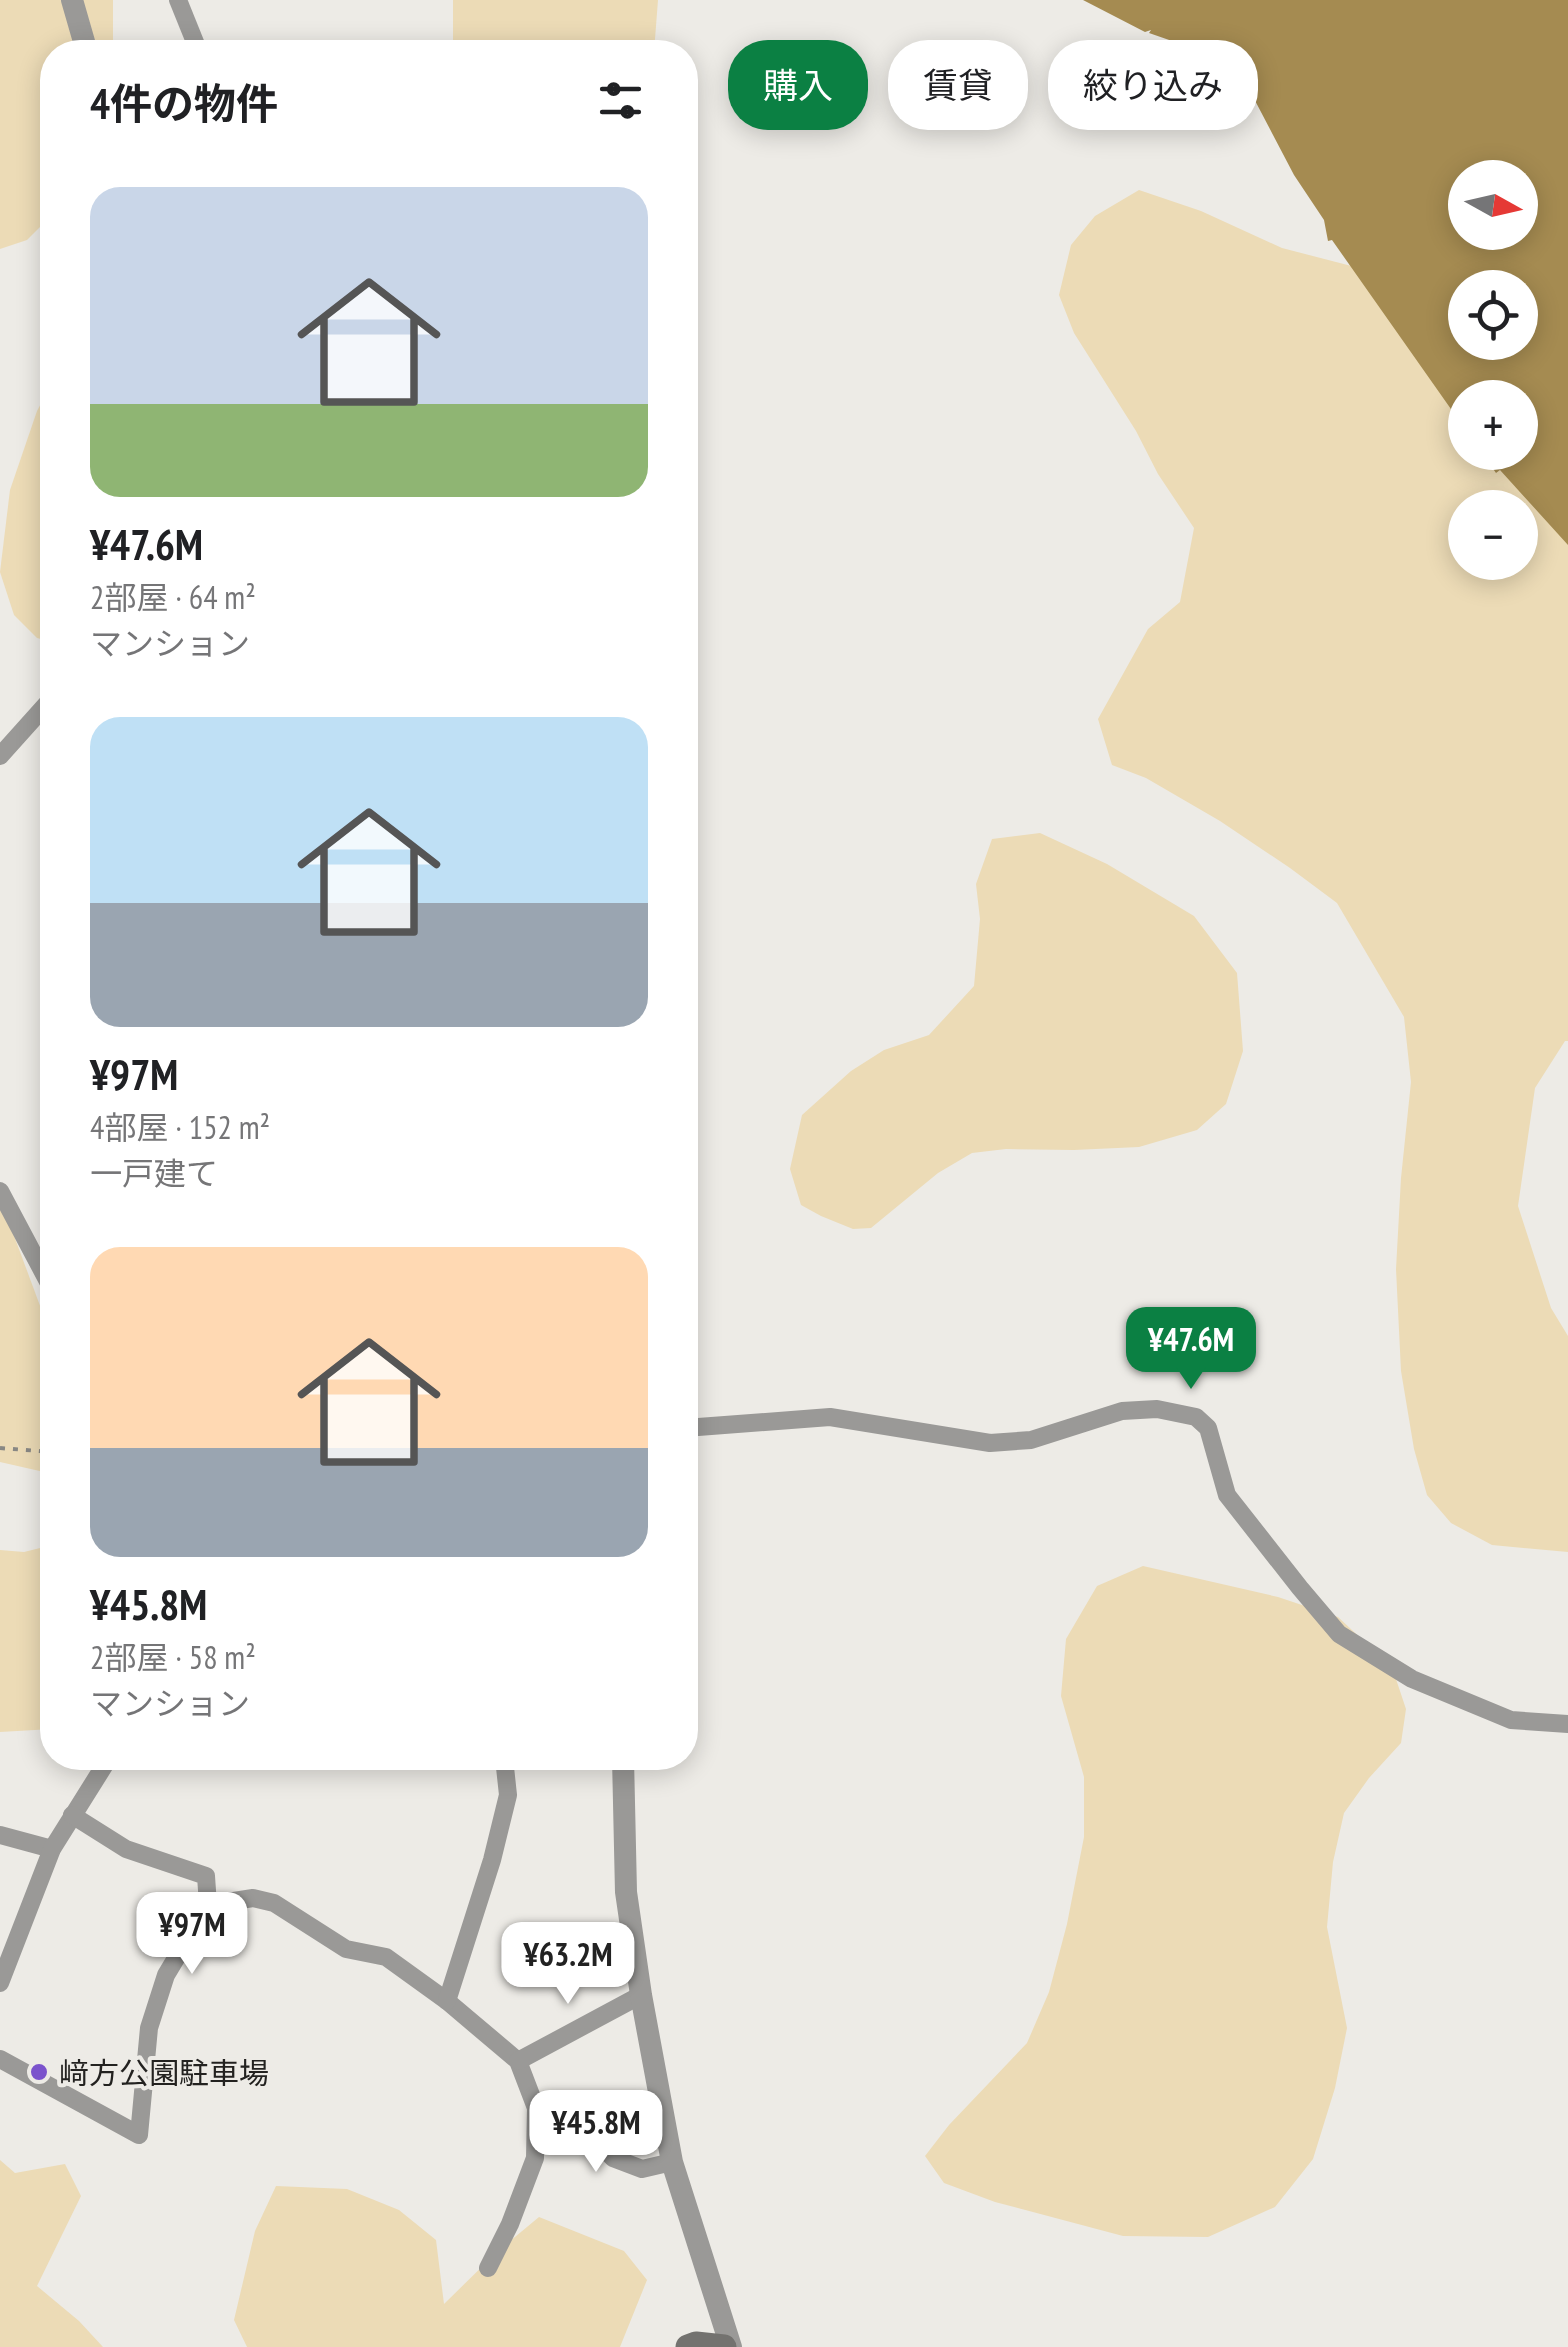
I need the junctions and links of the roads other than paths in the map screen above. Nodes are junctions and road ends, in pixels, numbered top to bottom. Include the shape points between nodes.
1 (72, 0) edge
2 (178, 0) edge
3 (84, 40) edge
4 (194, 40) edge
5 (40, 711) edge
6 (0, 756) edge
7 (0, 1191) edge
8 (40, 1266) edge
9 (698, 1427) edge
10 (1568, 1724) edge
11 (102, 1770) edge
12 (505, 1770) edge
13 (623, 1770) edge
14 (72, 1815) junction
15 (0, 1835) edge
16 (52, 1850) junction
17 (208, 1904) junction
18 (0, 1982) edge
19 (641, 1994) junction
20 (447, 2001) junction
21 (0, 2059) edge
22 (518, 2061) junction
23 (536, 2108) junction
24 (672, 2162) junction
25 (488, 2268) dead end
26 (688, 2347) edge
27 (728, 2347) edge

1 - 3 street
2 - 4 street
5 - 6 street
7 - 8 street
9 - 10 street via 830,1418 990,1443 1031,1440 1122,1411 1196,1417 1208,1428 1227,1496 1339,1634 1412,1679 1511,1720
11 - 14 street
12 - 20 street via 508,1795 492,1860
13 - 19 street via 626,1892
14 - 16 street
14 - 17 street via 126,1849 206,1876
15 - 16 street
16 - 18 street
17 - 20 street via 274,1902 346,1949 386,1957
17 - 21 street via 166,1975 149,2028 140,2135
19 - 22 street
19 - 24 street
20 - 22 street
22 - 23 street
23 - 24 street via 588,2133 613,2158 642,2169
23 - 25 street via 535,2158
24 - 27 street
26 - 27 main road

